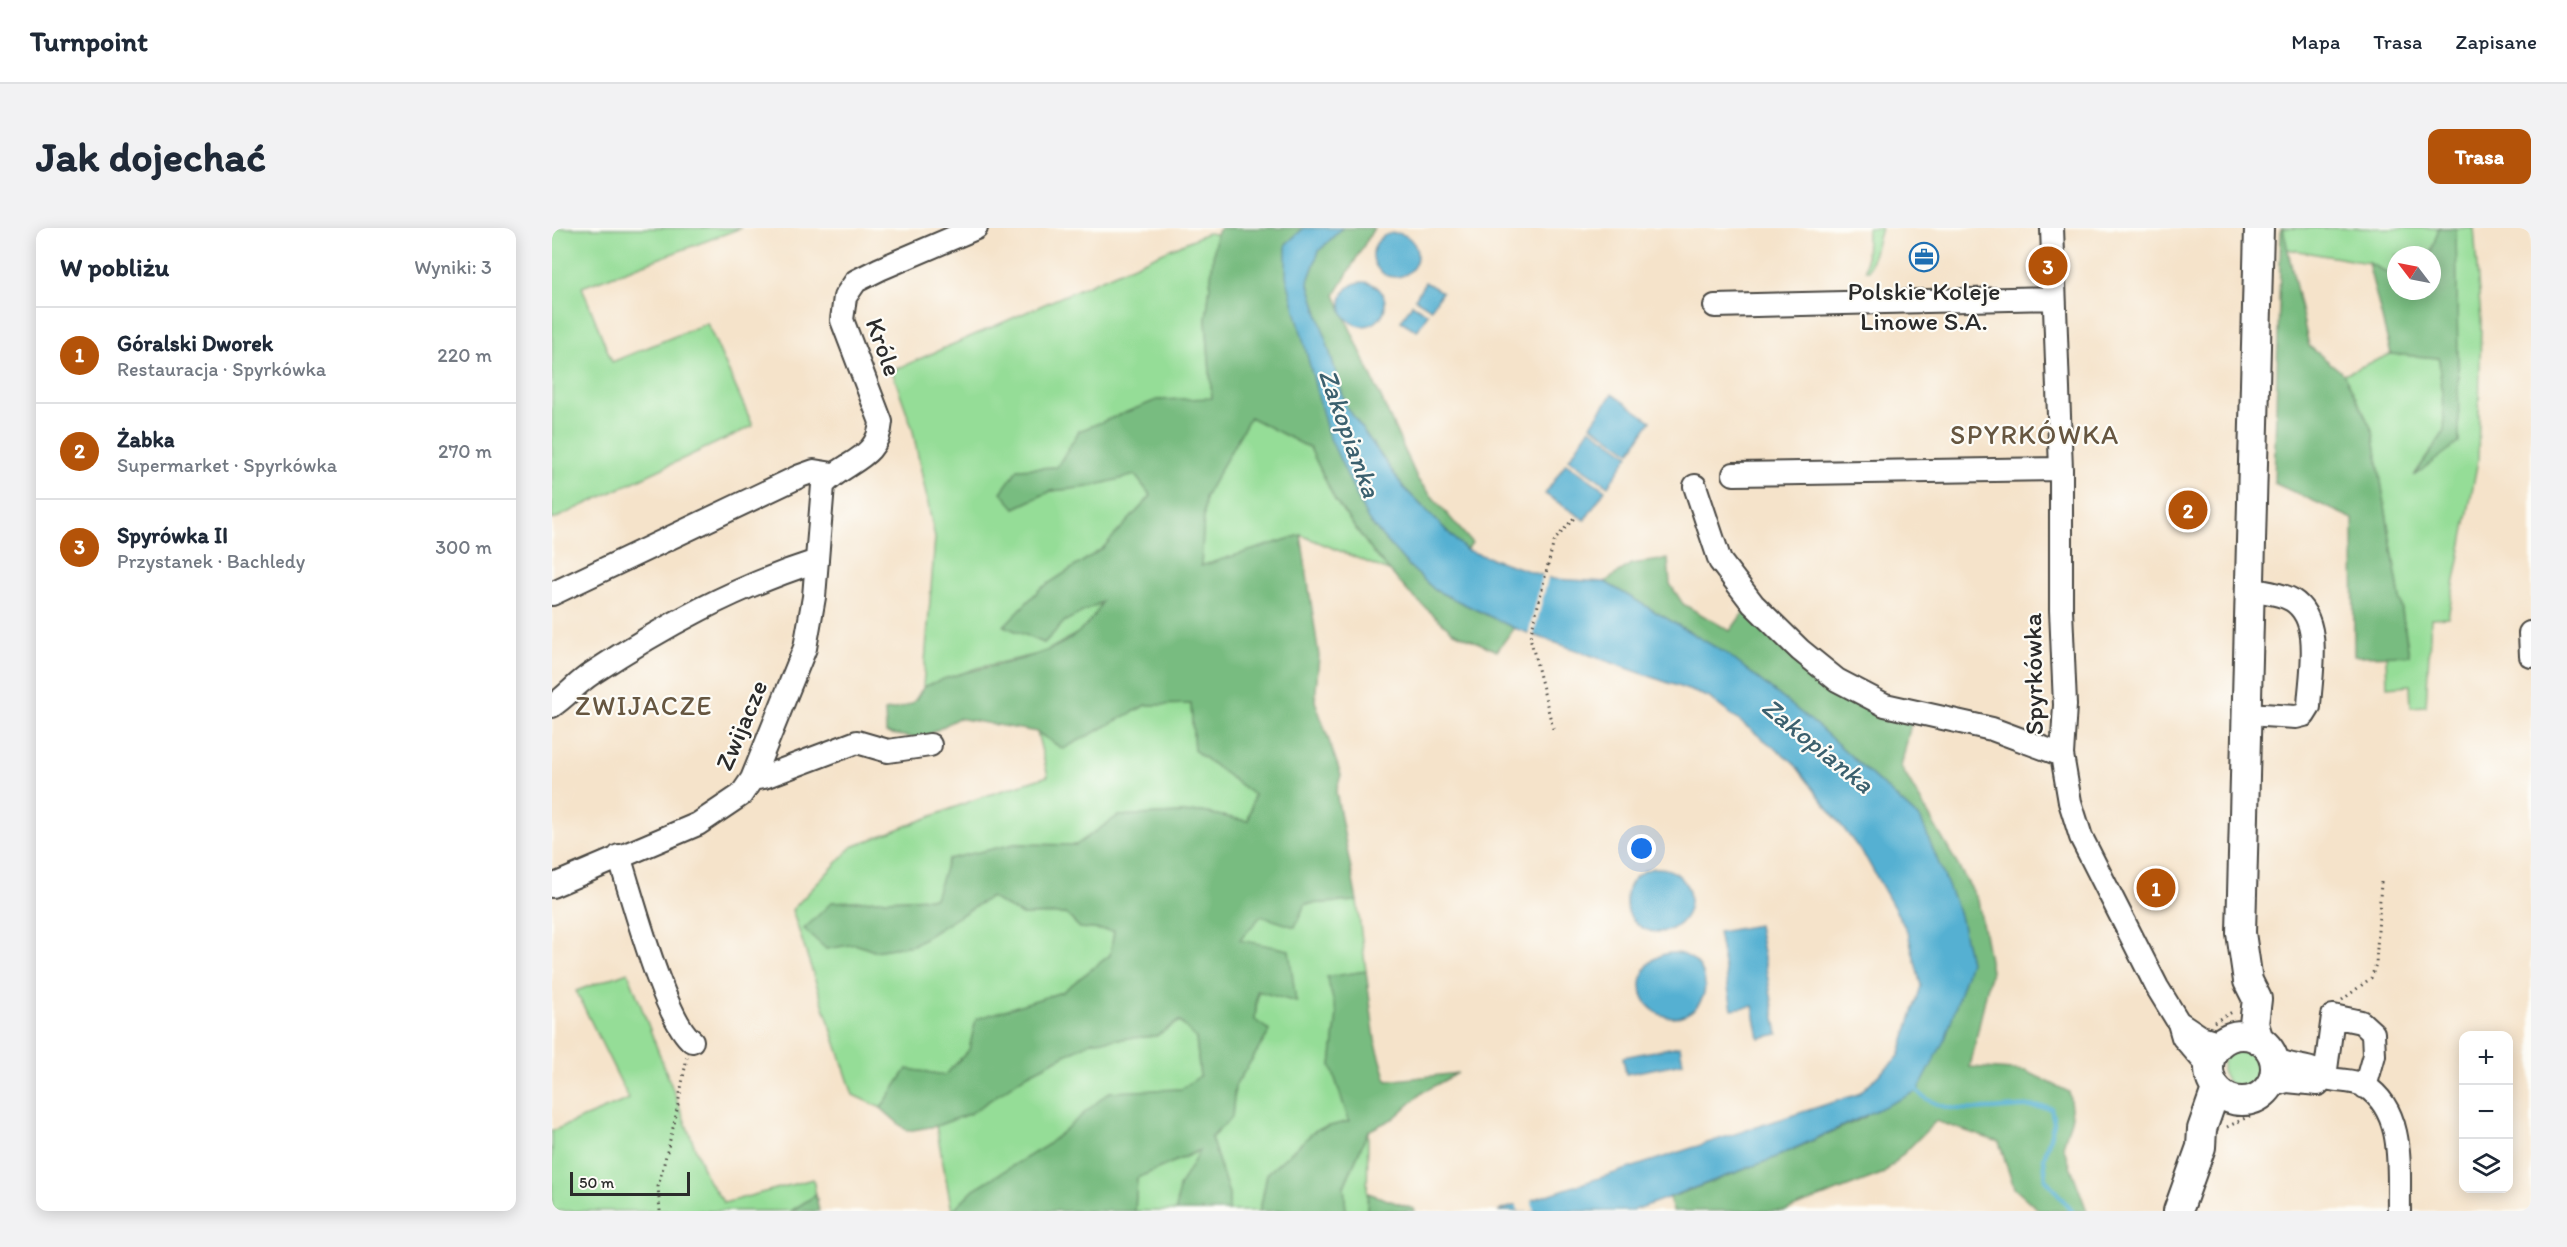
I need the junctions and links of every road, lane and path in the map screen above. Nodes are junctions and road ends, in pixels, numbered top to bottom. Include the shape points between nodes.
1 (976, 228) edge
2 (2052, 228) edge
3 (2259, 228) edge
4 (2054, 298) junction
5 (1715, 306) dead end
6 (2061, 470) junction
7 (833, 474) junction
8 (1734, 474) dead end
9 (1695, 486) dead end
10 (1574, 518) dead end
11 (817, 561) junction
12 (2250, 589) junction
13 (552, 594) edge
14 (2530, 633) edge
15 (2531, 656) edge
16 (552, 706) edge
17 (2247, 714) junction
18 (1553, 729) dead end
19 (930, 745) dead end
20 (2062, 755) junction
21 (752, 779) junction
22 (619, 856) junction
23 (2381, 882) dead end
24 (552, 886) edge
25 (2333, 1016) junction
26 (692, 1041) joint
27 (2235, 1062) junction
28 (2325, 1077) junction
29 (2270, 1086) joint
30 (2365, 1087) junction
31 (660, 1211) edge
32 (2178, 1211) edge
33 (2399, 1211) edge

1 - 7 street, Króle via 856,281 845,297 842,320 881,422 880,439 871,450
2 - 4 street, Spyrkówka
3 - 12 main road
4 - 5 street
4 - 6 street, Spyrkówka
6 - 8 street
6 - 20 street, Spyrkówka via 2065,705
7 - 11 street, Zwijacze via 824,485
7 - 13 street via 814,471 800,476
9 - 20 street via 1720,561 1753,604 1837,680 1885,705 1992,729
10 - 18 path via 1554,541 1530,637
11 - 16 street via 736,590 632,646
11 - 21 street, Zwijacze via 805,648
12 - 17 main road
12 - 17 street via 2293,601 2312,631 2309,707 2304,715
14 - 15 street
17 - 27 main road via 2241,933 2248,981 2256,993 2254,1024
19 - 21 street via 888,751 857,742
20 - 27 street, Spyrkówka via 2081,837 2146,966 2179,1023
21 - 22 street, Zwijacze via 741,795 698,824
22 - 24 street, Zwijacze
22 - 26 street via 658,977 683,1034
23 - 25 path via 2377,957 2371,978 2337,1002
25 - 28 street
25 - 30 street via 2361,1022 2373,1033 2374,1055
26 - 31 path via 658,1187
27 - 28 street, Spyrkówka via 2281,1064 2315,1070
27 - 29 main road via 2252,1100
27 - 32 main road via 2214,1133 2200,1147
28 - 29 street via 2318,1084 2281,1081
28 - 30 street, Spyrkówka
30 - 33 street via 2384,1106 2397,1136

